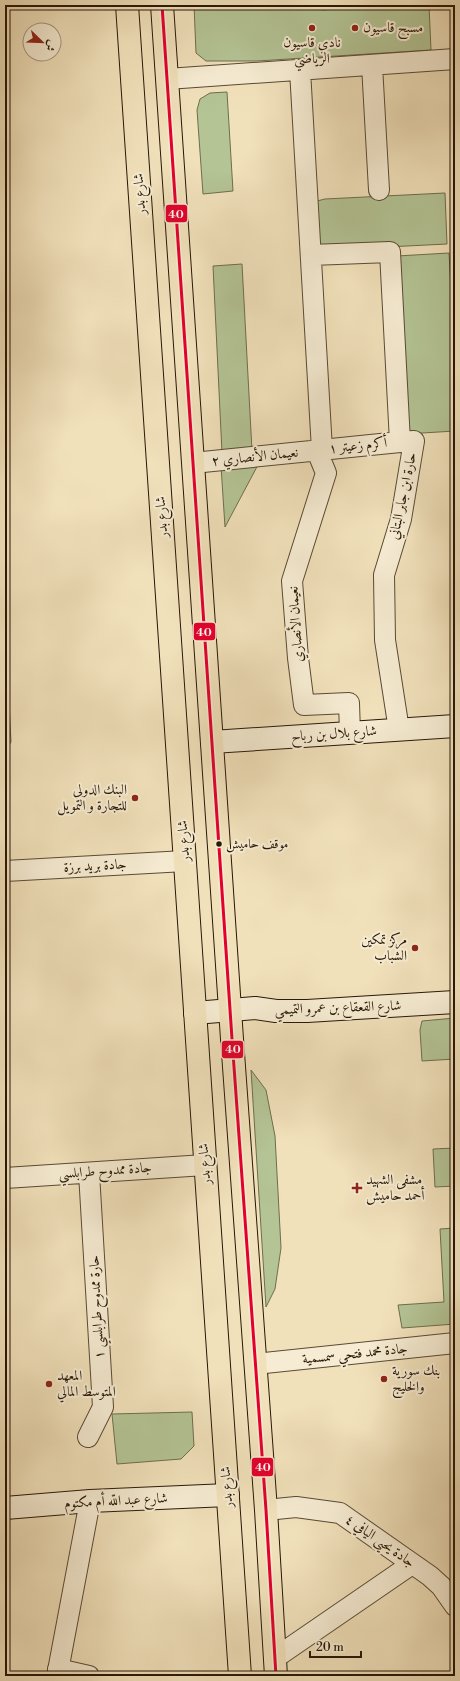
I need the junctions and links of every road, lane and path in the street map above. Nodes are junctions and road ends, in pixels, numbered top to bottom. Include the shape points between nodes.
1 (127, 5) edge
2 (162, 5) edge
3 (455, 59) edge
4 (372, 65) junction
5 (300, 70) junction
6 (167, 79) junction
7 (379, 190) dead end
8 (311, 255) junction
9 (400, 442) junction
10 (320, 450) junction
11 (193, 463) junction
12 (455, 726) edge
13 (399, 730) junction
14 (350, 733) junction
15 (212, 742) junction
16 (185, 861) junction
17 (5, 871) edge
18 (455, 988) edge
19 (455, 1002) edge
20 (255, 1008) junction
21 (230, 1010) junction
22 (195, 1013) junction
23 (205, 1164) junction
24 (89, 1172) junction
25 (5, 1178) edge
26 (455, 1343) edge
27 (254, 1364) junction
28 (88, 1437) dead end
29 (228, 1495) junction
30 (90, 1502) junction
31 (5, 1508) edge
32 (266, 1510) junction
33 (412, 1564) junction
34 (455, 1606) edge
35 (275, 1667) edge
36 (57, 1673) edge
37 (89, 1676) edge
38 (240, 1676) edge

1 - 16 main road, شارع بدر
2 - 6 main road
3 - 4 street
4 - 5 street
4 - 7 street
5 - 6 street
5 - 8 street
6 - 11 main road
8 - 9 street, حارة ابن جابر البتاني via 390,252
8 - 10 street
9 - 10 street, أكرم زعيتر ١
9 - 13 street, حارة ابن جابر البتاني via 414,441 401,519 384,575 385,640
10 - 11 street, نعيمان الأنصاري ٢
10 - 14 street, نعيمان الأنصاري via 326,473 292,582 298,658 304,705 348,703
11 - 15 main road
12 - 13 main road, شارع بلال بن رباح
13 - 14 main road, شارع بلال بن رباح
14 - 15 main road, شارع بلال بن رباح
15 - 21 main road
16 - 17 street, جادة بريد برزة
16 - 22 main road, شارع بدر
18 - 20 main road, شارع القعقاع بن عمرو التميمي via 275,1001
19 - 20 main road, شارع القعقاع بن عمرو التميمي via 286,1012
20 - 21 main road
21 - 22 main road
21 - 27 main road
22 - 23 main road, شارع بدر
23 - 24 street, جادة ممدوح طرابلسي
23 - 29 main road, شارع بدر
24 - 25 street, جادة ممدوح طرابلسي
24 - 28 street, حارة ممدوح طرابلسي ١ via 104,1408
26 - 27 street, جادة محمد فتحي سمسمية
27 - 32 main road
29 - 30 main road, شارع عبد اللّه أم مكتوم
29 - 38 main road, شارع بدر
30 - 31 main road, شارع عبد اللّه أم مكتوم
30 - 36 street
32 - 33 street, جادة يحيى اليافي ٤ via 296,1507 340,1514
32 - 35 main road
33 - 34 street, جادة يحيى اليافي ٤ via 441,1586
33 - 35 street
36 - 37 street

